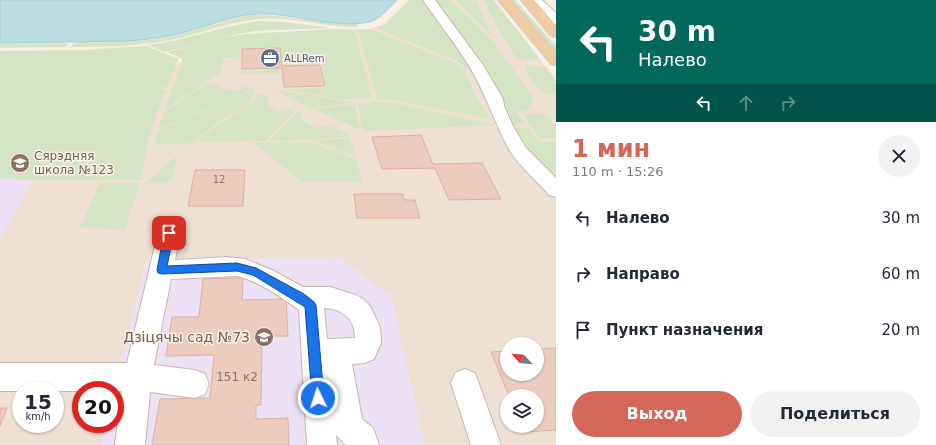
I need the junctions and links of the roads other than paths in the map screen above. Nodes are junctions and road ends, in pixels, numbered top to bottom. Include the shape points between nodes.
1 (429, 0) edge
2 (504, 0) edge
3 (527, 0) edge
4 (535, 0) edge
5 (556, 20) edge
6 (556, 33) edge
7 (556, 61) edge
8 (556, 190) edge
9 (169, 233) dead end
10 (162, 270) junction
11 (300, 297) junction
12 (326, 351) junction
13 (0, 377) edge
14 (138, 378) junction
15 (465, 383) dead end
16 (195, 384) dead end
17 (352, 439) edge
18 (130, 445) edge
19 (322, 445) edge
20 (486, 445) edge

1 - 8 lane via 476,65 519,151
2 - 7 main road
3 - 6 main road
4 - 5 lane
9 - 10 lane
10 - 11 lane via 237,267 256,272
10 - 14 lane
11 - 12 lane via 310,305
11 - 12 lane via 339,299 353,304 362,313 368,331 365,350
12 - 17 lane
12 - 19 lane
13 - 14 lane
14 - 16 lane
14 - 18 lane
15 - 20 lane

